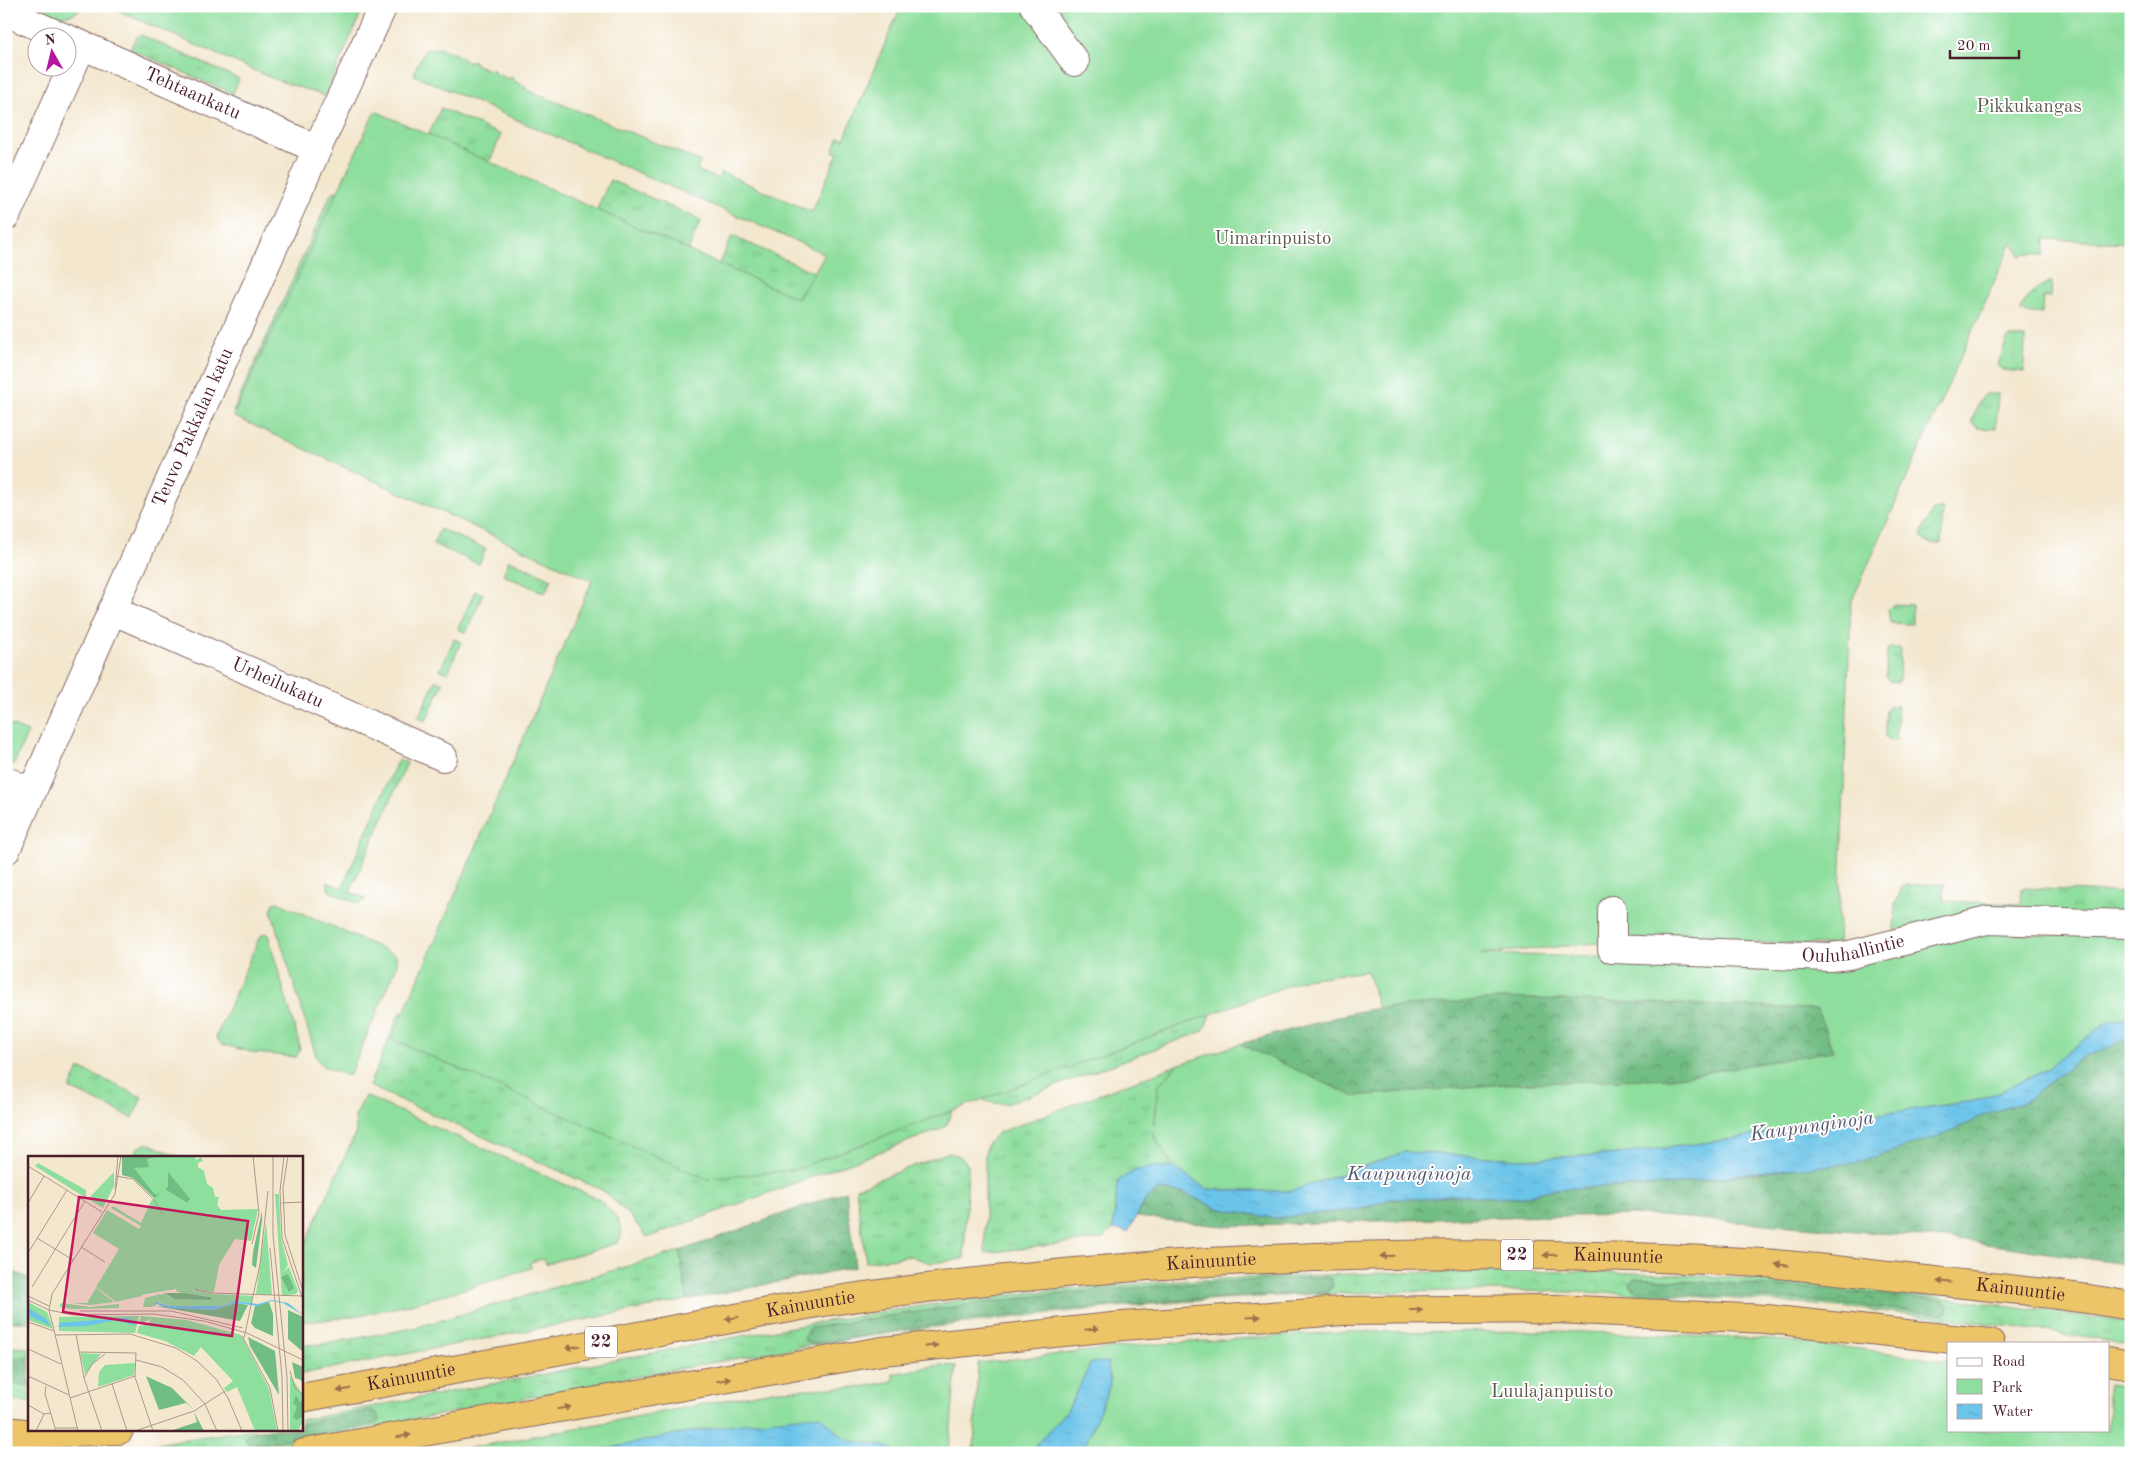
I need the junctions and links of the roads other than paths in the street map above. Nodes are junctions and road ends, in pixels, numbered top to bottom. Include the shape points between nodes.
1 (383, 6) edge
2 (1034, 6) edge
3 (6, 12) edge
4 (43, 28) edge
5 (78, 43) edge
6 (1076, 62) dead end
7 (57, 78) edge
8 (317, 149) junction
9 (6, 216) edge
10 (112, 610) junction
11 (443, 757) dead end
12 (6, 780) edge
13 (32, 792) junction
14 (6, 850) edge
15 (1612, 910) dead end
16 (2131, 924) edge
17 (2131, 1306) edge
18 (1981, 1342) edge
19 (2110, 1361) edge
20 (2131, 1365) edge
21 (302, 1398) edge
22 (6, 1431) edge
23 (76, 1432) edge
24 (304, 1453) edge

1 - 8 street, Teuvo Pakkalan katu
2 - 6 street
3 - 4 street, Tehtaankatu
5 - 8 street, Tehtaankatu
7 - 9 street
8 - 10 street, Teuvo Pakkalan katu
10 - 11 street, Urheilukatu
10 - 13 street, Teuvo Pakkalan katu
12 - 13 street
13 - 14 street, Teuvo Pakkalan katu
15 - 16 street, Ouluhallintie via 1612,949 1830,957 1988,920
17 -> 21 highway, Kainuuntie / 22 via 2066,1295 1765,1263 1588,1256 1340,1257 1123,1267 901,1290 817,1303
24 -> 18 highway via 882,1351 1122,1326 1334,1311 1555,1309 1767,1319
19 - 20 highway
22 - 23 highway via 34,1434

